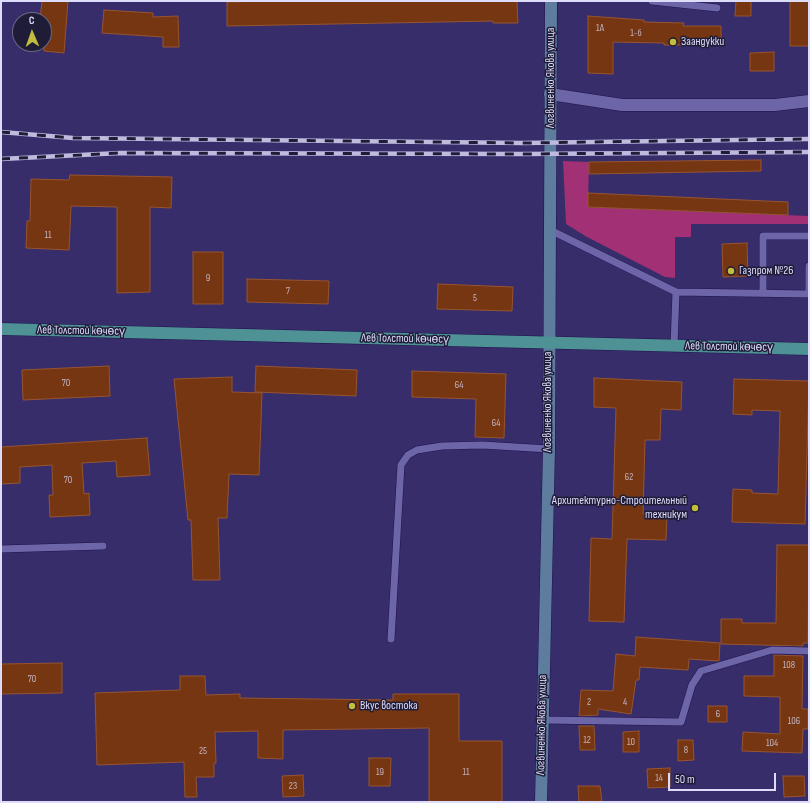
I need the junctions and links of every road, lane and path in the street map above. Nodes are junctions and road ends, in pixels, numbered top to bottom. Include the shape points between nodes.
1 (551, 1) edge
2 (652, 1) edge
3 (717, 8) dead end
4 (550, 94) junction
5 (809, 101) edge
6 (550, 230) junction
7 (809, 236) edge
8 (809, 266) edge
9 (676, 292) junction
10 (763, 293) junction
11 (809, 294) edge
12 (1, 329) edge
13 (548, 343) junction
14 (674, 346) junction
15 (809, 348) edge
16 (549, 449) junction
17 (103, 546) dead end
18 (1, 549) edge
19 (391, 639) dead end
20 (809, 651) edge
21 (542, 720) junction
22 (541, 802) edge

1 - 4 street, Логвиненко Якова улица
2 - 3 lane
4 - 5 street via 622,105 775,105
4 - 6 street, Логвиненко Якова улица
6 - 9 lane
6 - 13 street, Логвиненко Якова улица
7 - 10 lane via 763,236
8 - 11 lane
9 - 10 lane
9 - 14 lane
10 - 11 lane
12 - 13 main road, Лев Толстой көчөсү
13 - 14 main road, Лев Толстой көчөсү
13 - 16 street, Логвиненко Якова улица
14 - 15 main road, Лев Толстой көчөсү
16 - 19 lane via 482,445 442,446 416,450 408,455 401,465
16 - 21 street, Логвиненко Якова улица
17 - 18 lane
20 - 21 lane via 772,650 701,671 692,685 681,722
21 - 22 street, Логвиненко Якова улица

